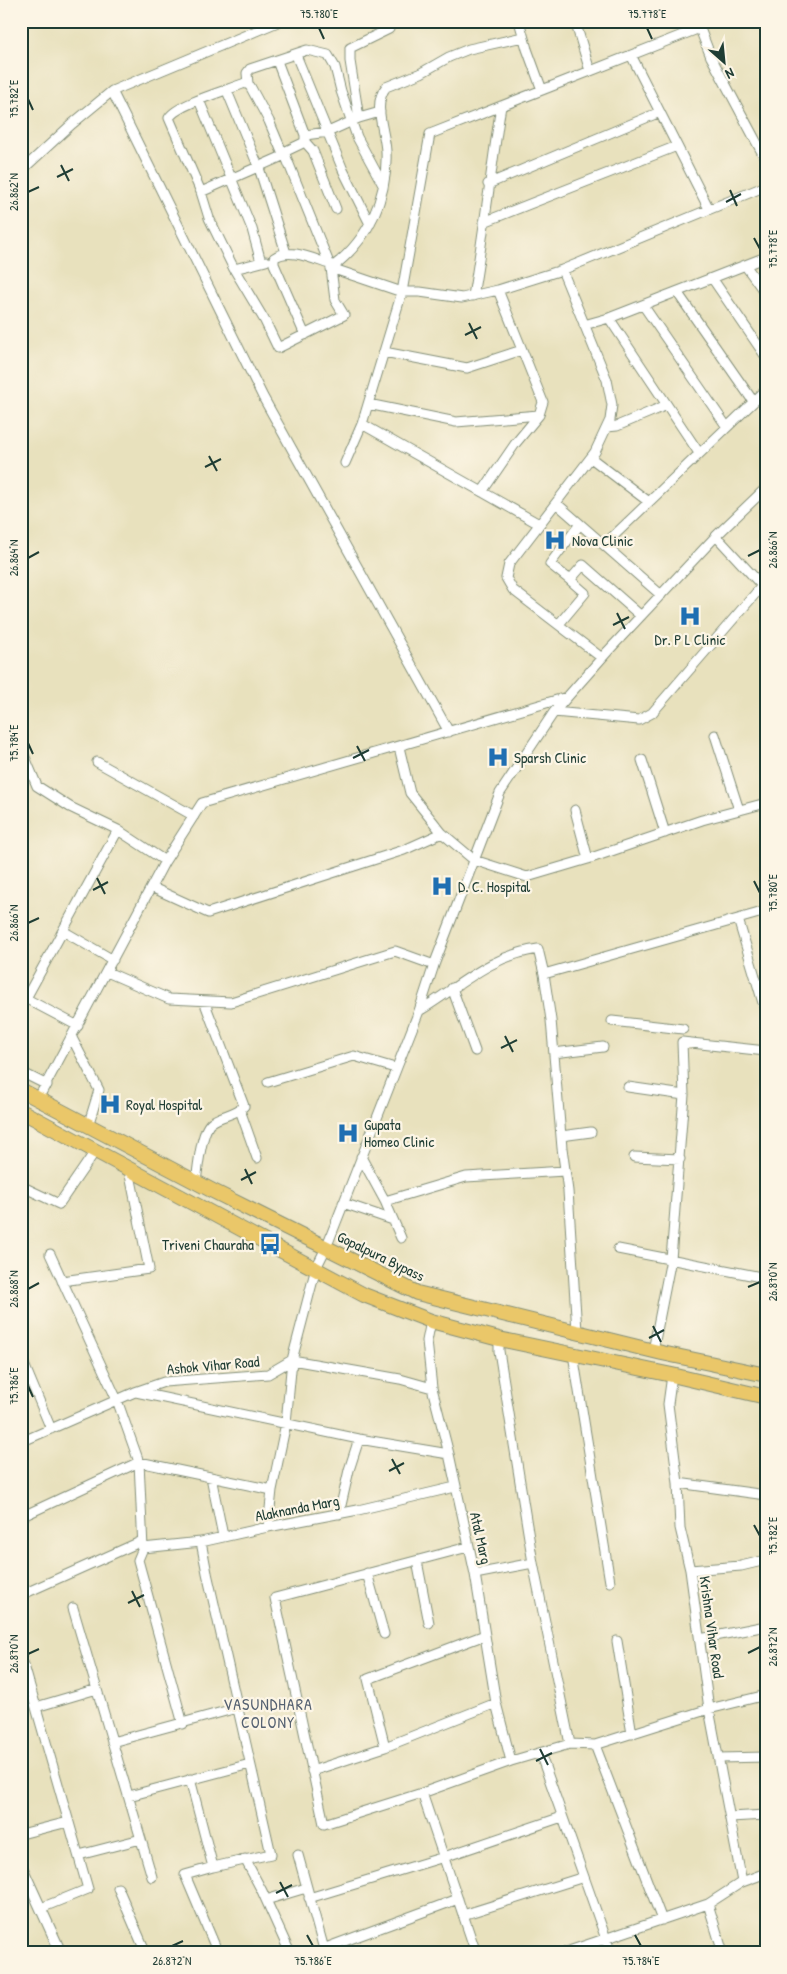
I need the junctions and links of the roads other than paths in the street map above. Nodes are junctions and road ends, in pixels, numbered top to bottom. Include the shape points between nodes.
1 (280, 21) edge
2 (519, 21) edge
3 (575, 21) edge
4 (698, 25) edge
5 (389, 28) dead end
6 (523, 36) junction
7 (296, 55) junction
8 (631, 55) junction
9 (277, 61) junction
10 (590, 71) junction
11 (248, 84) junction
12 (542, 90) junction
13 (112, 91) junction
14 (227, 91) junction
15 (199, 100) junction
16 (501, 106) junction
17 (380, 112) junction
18 (660, 112) junction
19 (355, 120) junction
20 (328, 132) junction
21 (305, 139) junction
22 (677, 146) junction
23 (285, 154) junction
24 (766, 160) edge
25 (259, 168) junction
26 (21, 171) edge
27 (232, 180) junction
28 (488, 184) junction
29 (383, 186) junction
30 (766, 186) edge
31 (201, 192) junction
32 (336, 209) dead end
33 (709, 210) junction
34 (484, 222) junction
35 (370, 224) junction
36 (286, 253) junction
37 (766, 258) edge
38 (274, 261) junction
39 (261, 262) junction
40 (745, 265) junction
41 (330, 266) junction
42 (234, 269) junction
43 (562, 270) junction
44 (712, 278) junction
45 (498, 290) junction
46 (402, 292) junction
47 (677, 292) junction
48 (766, 294) edge
49 (473, 296) junction
50 (643, 305) junction
51 (609, 318) junction
52 (584, 325) junction
53 (305, 335) junction
54 (522, 350) junction
55 (384, 352) junction
56 (766, 357) edge
57 (766, 390) edge
58 (753, 401) junction
59 (368, 404) junction
60 (667, 405) junction
61 (538, 415) junction
62 (362, 424) junction
63 (607, 427) junction
64 (727, 427) junction
65 (699, 453) junction
66 (591, 458) junction
67 (345, 463) dead end
68 (766, 488) edge
69 (482, 492) junction
70 (648, 502) junction
71 (556, 503) junction
72 (539, 524) junction
73 (580, 524) junction
74 (716, 536) junction
75 (604, 545) junction
76 (570, 580) junction
77 (764, 588) edge
78 (661, 595) junction
79 (641, 616) junction
80 (559, 624) junction
81 (602, 658) junction
82 (568, 697) junction
83 (554, 712) junction
84 (449, 732) junction
85 (715, 736) dead end
86 (399, 747) junction
87 (21, 748) edge
88 (642, 760) dead end
89 (97, 762) dead end
90 (766, 803) edge
91 (574, 810) dead end
92 (739, 810) junction
93 (194, 816) junction
94 (118, 830) junction
95 (442, 833) junction
96 (665, 833) junction
97 (588, 859) junction
98 (474, 860) junction
99 (165, 861) junction
100 (151, 887) junction
101 (766, 911) edge
102 (738, 919) junction
103 (63, 931) junction
104 (113, 960) junction
105 (434, 965) junction
106 (107, 972) junction
107 (544, 974) junction
108 (452, 988) junction
109 (24, 997) edge
110 (204, 1001) junction
111 (419, 1010) junction
112 (766, 1013) edge
113 (612, 1021) dead end
114 (78, 1026) junction
115 (72, 1038) junction
116 (682, 1042) junction
117 (603, 1047) dead end
118 (475, 1051) dead end
119 (766, 1051) edge
120 (554, 1053) junction
121 (395, 1068) junction
122 (21, 1072) edge
123 (268, 1082) dead end
124 (47, 1085) junction
125 (628, 1086) dead end
126 (21, 1090) edge
127 (684, 1095) junction
128 (38, 1099) junction
129 (240, 1110) junction
130 (21, 1111) edge
131 (21, 1119) edge
132 (42, 1122) junction
133 (88, 1126) junction
134 (592, 1132) dead end
135 (561, 1136) junction
136 (96, 1150) junction
137 (361, 1157) junction
138 (634, 1157) dead end
139 (257, 1158) dead end
140 (680, 1159) junction
141 (129, 1170) junction
142 (565, 1171) junction
143 (196, 1182) junction
144 (21, 1186) edge
145 (385, 1201) junction
146 (343, 1203) junction
147 (393, 1220) junction
148 (400, 1238) dead end
149 (326, 1248) junction
150 (618, 1249) dead end
151 (50, 1254) dead end
152 (671, 1259) junction
153 (316, 1268) junction
154 (766, 1278) edge
155 (62, 1281) junction
156 (431, 1321) junction
157 (577, 1331) junction
158 (499, 1339) junction
159 (653, 1351) junction
160 (573, 1354) junction
161 (21, 1357) edge
162 (292, 1360) junction
163 (672, 1375) junction
164 (766, 1375) edge
165 (432, 1388) junction
166 (135, 1392) junction
167 (766, 1397) edge
168 (117, 1400) junction
169 (286, 1423) junction
170 (52, 1429) junction
171 (359, 1439) junction
172 (21, 1442) edge
173 (449, 1454) junction
174 (139, 1462) junction
175 (211, 1478) junction
176 (678, 1483) junction
177 (455, 1487) junction
178 (272, 1490) junction
179 (766, 1495) edge
180 (339, 1514) junction
181 (21, 1516) edge
182 (268, 1527) junction
183 (223, 1536) junction
184 (202, 1542) junction
185 (142, 1545) junction
186 (468, 1547) junction
187 (417, 1560) junction
188 (766, 1560) edge
189 (533, 1563) junction
190 (690, 1570) junction
191 (367, 1573) junction
192 (475, 1574) junction
193 (610, 1582) dead end
194 (21, 1595) edge
195 (73, 1608) dead end
196 (428, 1623) dead end
197 (766, 1626) edge
198 (384, 1634) dead end
199 (484, 1635) junction
200 (700, 1639) junction
201 (617, 1641) dead end
202 (21, 1655) edge
203 (97, 1690) junction
204 (766, 1695) edge
205 (496, 1703) junction
206 (36, 1707) junction
207 (237, 1708) junction
208 (709, 1709) junction
209 (183, 1724) junction
210 (632, 1734) junction
211 (112, 1742) junction
212 (570, 1744) junction
213 (596, 1745) junction
214 (385, 1747) junction
215 (540, 1753) junction
216 (766, 1757) edge
217 (719, 1758) junction
218 (511, 1761) junction
219 (250, 1764) junction
220 (312, 1771) junction
221 (190, 1779) junction
222 (422, 1793) junction
223 (129, 1796) junction
224 (766, 1815) edge
225 (562, 1816) junction
226 (730, 1818) junction
227 (68, 1822) junction
228 (21, 1834) edge
229 (141, 1839) junction
230 (79, 1855) junction
231 (298, 1856) dead end
232 (444, 1857) junction
233 (245, 1859) junction
234 (21, 1865) edge
235 (213, 1867) junction
236 (765, 1875) edge
237 (152, 1877) dead end
238 (584, 1877) junction
239 (742, 1882) junction
240 (118, 1888) dead end
241 (306, 1888) junction
242 (309, 1898) junction
243 (458, 1899) junction
244 (266, 1900) junction
245 (708, 1904) junction
246 (41, 1908) junction
247 (463, 1915) junction
248 (662, 1920) junction
249 (606, 1938) junction
250 (324, 1951) edge
251 (61, 1953) edge
252 (146, 1953) edge
253 (218, 1953) edge
254 (290, 1953) edge
255 (476, 1953) edge
256 (563, 1953) edge
257 (611, 1953) edge
258 (723, 1953) edge

1 - 13 street
2 - 6 street
3 - 10 street
4 - 8 street
4 - 24 street via 711,57
5 - 19 street via 350,48
6 - 12 street
6 - 17 street via 449,57 421,74 390,84 382,91
7 - 9 street
7 - 19 street via 307,50 330,57
7 - 20 street
8 - 10 street
8 - 18 street
9 - 11 street via 248,70
9 - 21 street
10 - 12 street
11 - 14 street
11 - 23 street
12 - 16 street
13 - 26 street
13 - 84 street via 263,397
14 - 15 street
14 - 25 street
15 - 27 street
15 - 31 street via 169,118
16 - 28 street
16 - 46 street via 430,134
17 - 19 street
17 - 29 street via 386,150
18 - 22 street
18 - 28 street
19 - 20 street
19 - 29 street via 364,152
20 - 21 street
20 - 35 street
21 - 23 street
21 - 32 street
22 - 33 street
22 - 34 street
23 - 25 street
23 - 41 street
25 - 27 street
25 - 36 street
27 - 31 street
27 - 39 street via 252,229
28 - 34 street
29 - 35 street
30 - 33 street
31 - 42 street via 209,218
33 - 43 street
34 - 49 street
35 - 41 street via 342,260
36 - 38 street via 279,254
36 - 41 street
37 - 40 street
38 - 39 street
38 - 53 street
39 - 42 street
40 - 44 street
40 - 48 street
41 - 46 street
41 - 53 street via 335,300 344,315
42 - 53 street via 278,348
43 - 45 street
43 - 52 street
44 - 47 street
44 - 56 street
45 - 49 street
45 - 54 street
46 - 49 street via 462,298
46 - 55 street
47 - 50 street
47 - 58 street
50 - 51 street
50 - 64 street
51 - 52 street
51 - 60 street
52 - 63 street via 607,380 612,405
54 - 55 street via 467,368
54 - 61 street via 543,402
55 - 59 street
57 - 58 street
58 - 64 street
59 - 61 street via 456,422
59 - 62 street
60 - 63 street via 617,426
60 - 65 street
61 - 69 street
62 - 67 street
62 - 69 street
63 - 66 street
64 - 65 street
65 - 70 street
66 - 70 street
66 - 71 street
68 - 74 street
69 - 72 street
70 - 75 street
71 - 72 street
71 - 73 street
72 - 80 street via 509,564 506,578 513,590
73 - 75 street
73 - 76 street via 550,564
74 - 77 street
74 - 78 street
75 - 78 street
76 - 79 street via 583,565
76 - 80 street via 585,593
77 - 83 street via 652,713 640,720
78 - 79 street
79 - 81 street
80 - 81 street
81 - 82 street
82 - 83 street
82 - 84 street
83 - 98 street via 500,792
84 - 86 street
85 - 92 street
86 - 93 street via 202,803
86 - 95 street via 410,793
87 - 94 street via 37,786 70,807
88 - 96 street
89 - 93 street
90 - 92 street
91 - 97 street
92 - 96 street
93 - 99 street
94 - 99 street
94 - 103 street
95 - 98 street
95 - 100 street via 404,850 208,913
96 - 97 street
97 - 98 street via 527,877
98 - 105 street
99 - 100 street
100 - 104 street
101 - 102 street
102 - 107 street
102 - 112 street
103 - 104 street
103 - 109 street
104 - 106 street
105 - 110 street via 396,951 231,1002
105 - 111 street
106 - 110 street via 169,999
106 - 114 street
107 - 108 street via 538,949 519,952 472,974
107 - 120 street
108 - 111 street
108 - 118 street
109 - 114 street
110 - 129 street via 243,1099 244,1106
111 - 121 street
113 - 116 street via 683,1025
114 - 115 street
115 - 124 street
115 - 133 street via 99,1090
116 - 119 street
116 - 127 street
117 - 120 street
120 - 135 street
121 - 123 street via 354,1056
121 - 137 street
122 - 124 street
124 - 128 street
125 - 127 street
126 - 128 main road, Gopalpura Bypass
127 - 140 street
128 - 133 main road, Gopalpura Bypass
129 - 139 street
129 - 143 street via 212,1122 205,1129
130 - 132 main road
131 - 132 street
132 - 136 main road
133 - 143 main road, Gopalpura Bypass
134 - 135 street
135 - 142 street
136 - 141 main road
136 - 144 street via 59,1204
137 - 145 street
137 - 146 street
138 - 140 street
140 - 152 street
141 - 153 main road
141 - 155 street via 149,1269
142 - 145 street via 466,1177
142 - 157 street
143 - 149 main road, Gopalpura Bypass
145 - 147 street
146 - 147 street
146 - 149 street
147 - 148 street
149 - 153 street
149 - 157 main road, Gopalpura Bypass via 417,1293
150 - 152 street
151 - 155 street
152 - 154 street
152 - 159 street
153 - 156 main road via 364,1295
153 - 162 street
155 - 168 street
156 - 158 main road
156 - 165 street, Atal Marg via 427,1341
157 - 159 main road, Gopalpura Bypass
158 - 160 main road
158 - 189 street
159 - 164 main road, Gopalpura Bypass
160 - 163 main road
160 - 193 street
161 - 170 street
162 - 165 street via 400,1379
162 - 166 street, Ashok Vihar Road via 268,1374 164,1382
162 - 169 street
163 - 167 main road
163 - 176 street, Krishna Vihar Road via 668,1404
165 - 173 street, Atal Marg
166 - 168 street, Ashok Vihar Road
166 - 169 street
168 - 170 street, Ashok Vihar Road
168 - 174 street
169 - 171 street
169 - 178 street
170 - 172 street, Ashok Vihar Road
171 - 173 street
171 - 180 street
173 - 177 street, Atal Marg
174 - 175 street
174 - 181 street
174 - 185 street
175 - 178 street
175 - 183 street
176 - 179 street
176 - 190 street, Krishna Vihar Road via 680,1528
177 - 180 street, Alaknanda Marg
177 - 186 street, Atal Marg
178 - 182 street
180 - 182 street, Alaknanda Marg
182 - 183 street, Alaknanda Marg
183 - 184 street, Alaknanda Marg
184 - 185 street, Alaknanda Marg
184 - 207 street
185 - 194 street, Alaknanda Marg
185 - 209 street via 138,1560
186 - 187 street
186 - 192 street, Atal Marg
187 - 191 street
187 - 196 street
188 - 190 street via 741,1566
189 - 192 street
189 - 212 street
190 - 200 street, Krishna Vihar Road
191 - 198 street
191 - 220 street via 276,1598
192 - 199 street, Atal Marg
195 - 203 street
197 - 200 street
199 - 205 street, Atal Marg
199 - 214 street via 368,1679
200 - 208 street, Krishna Vihar Road
201 - 210 street
202 - 206 street
203 - 206 street
203 - 211 street
204 - 208 street
205 - 214 street
205 - 218 street, Atal Marg
206 - 227 street
207 - 209 street
207 - 219 street
208 - 210 street
208 - 217 street, Krishna Vihar Road
209 - 211 street
210 - 213 street
211 - 223 street
212 - 213 street
212 - 215 street
213 - 248 street
214 - 220 street
215 - 218 street
215 - 225 street
216 - 217 street
217 - 226 street, Krishna Vihar Road
218 - 222 street
219 - 221 street
219 - 233 street via 271,1854
220 - 222 street via 324,1824
221 - 223 street
221 - 235 street
222 - 232 street
223 - 229 street
224 - 226 street
225 - 232 street
225 - 238 street
226 - 239 street, Krishna Vihar Road
227 - 228 street
227 - 230 street
229 - 230 street
229 - 237 street
230 - 246 street via 88,1889
231 - 241 street
232 - 242 street
232 - 243 street
233 - 235 street
233 - 244 street
234 - 246 street
235 - 253 street via 185,1876
236 - 239 street
238 - 247 street
238 - 249 street
239 - 245 street
240 - 252 street
241 - 242 street
241 - 244 street
242 - 250 street
243 - 247 street
243 - 250 street
244 - 254 street
245 - 248 street
245 - 258 street
246 - 251 street
247 - 255 street
248 - 249 street
249 - 256 street
249 - 257 street

